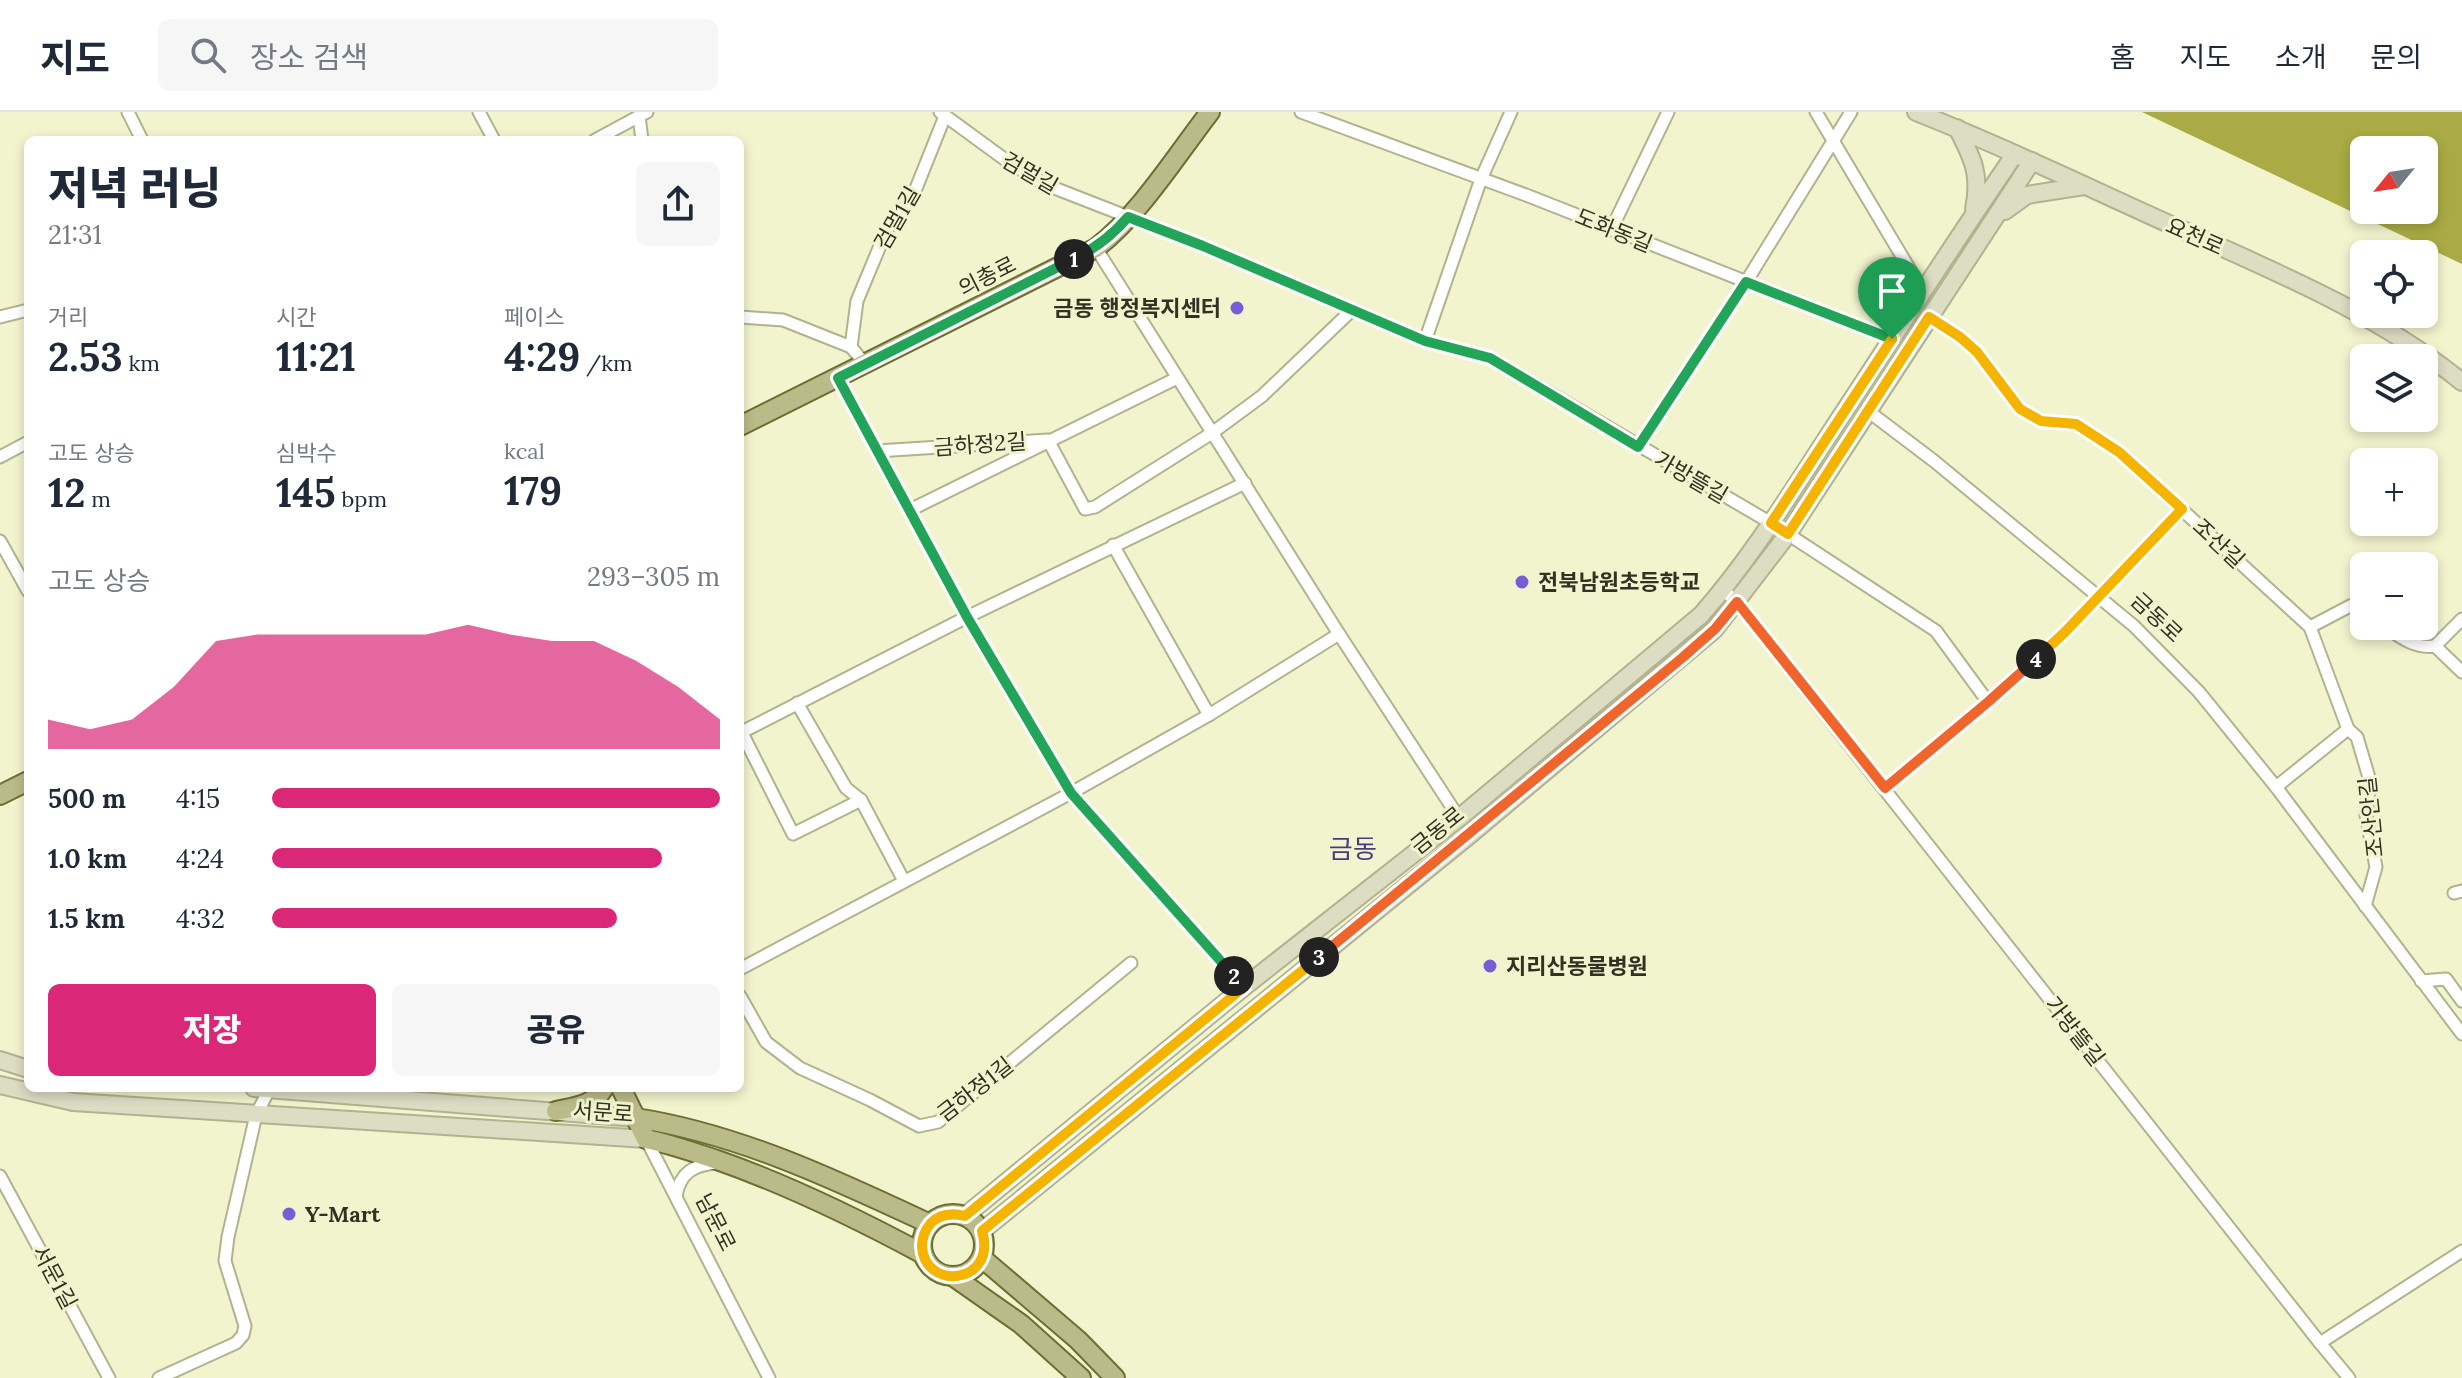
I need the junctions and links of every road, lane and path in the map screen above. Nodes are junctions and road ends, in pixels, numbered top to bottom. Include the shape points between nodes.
1 (128, 112) edge
2 (479, 112) edge
3 (1210, 112) edge
4 (1301, 112) edge
5 (1511, 112) edge
6 (1668, 112) edge
7 (1816, 112) edge
8 (1851, 112) edge
9 (1916, 112) edge
10 (643, 114) edge
11 (943, 114) edge
12 (1957, 128) junction
13 (140, 136) edge
14 (492, 136) edge
15 (602, 136) edge
16 (642, 136) edge
17 (1832, 141) junction
18 (2015, 154) junction
19 (2032, 161) junction
20 (1481, 179) junction
21 (2086, 186) junction
22 (1973, 215) junction
23 (1128, 217) junction
24 (1990, 226) junction
25 (1611, 230) junction
26 (1096, 248) junction
27 (1746, 282) junction
28 (1922, 290) junction
29 (24, 311) edge
30 (1351, 311) junction
31 (0, 317) edge
32 (744, 317) edge
33 (1929, 317) junction
34 (1892, 339) junction
35 (1425, 341) junction
36 (851, 347) junction
37 (865, 364) junction
38 (838, 378) junction
39 (1177, 378) junction
40 (2462, 382) edge
41 (1868, 411) junction
42 (744, 424) edge
43 (1212, 433) junction
44 (1048, 440) junction
45 (24, 444) edge
46 (1638, 447) junction
47 (877, 451) junction
48 (0, 457) edge
49 (1245, 483) junction
50 (2182, 509) junction
51 (910, 510) junction
52 (1771, 523) junction
53 (1788, 534) junction
54 (0, 541) edge
55 (1113, 545) junction
56 (24, 584) edge
57 (1723, 590) junction
58 (2098, 596) junction
59 (1737, 602) junction
60 (2350, 606) edge
61 (967, 617) junction
62 (2462, 619) edge
63 (2310, 627) junction
64 (1339, 634) junction
65 (2405, 640) edge
66 (2435, 646) junction
67 (2460, 669) edge
68 (1988, 702) junction
69 (797, 703) junction
70 (1209, 715) junction
71 (2348, 729) junction
72 (744, 730) edge
73 (744, 737) edge
74 (24, 783) edge
75 (2276, 787) junction
76 (1885, 788) junction
77 (1071, 793) junction
78 (0, 795) edge
79 (861, 800) junction
80 (1459, 818) junction
81 (904, 881) junction
82 (2365, 906) junction
83 (1131, 963) dead end
84 (744, 967) edge
85 (2421, 981) junction
86 (1244, 987) junction
87 (2462, 1001) edge
88 (744, 1003) edge
89 (2462, 1034) edge
90 (0, 1060) edge
91 (24, 1068) edge
92 (0, 1085) edge
93 (24, 1091) edge
94 (30, 1092) edge
95 (268, 1092) edge
96 (320, 1092) edge
97 (601, 1092) edge
98 (623, 1092) edge
99 (556, 1111) junction
100 (256, 1115) junction
101 (636, 1118) junction
102 (646, 1139) junction
103 (722, 1162) junction
104 (0, 1176) edge
105 (676, 1197) junction
106 (965, 1216) junction
107 (930, 1224) junction
108 (982, 1231) junction
109 (2462, 1251) edge
110 (923, 1254) junction
111 (982, 1258) junction
112 (954, 1277) junction
113 (2320, 1343) junction
114 (109, 1378) edge
115 (159, 1378) edge
116 (769, 1378) edge
117 (1081, 1378) edge
118 (1115, 1378) edge
119 (2349, 1378) edge

1 - 13 street
2 - 14 street
3 - 23 main road, 의총로
4 - 20 street, 도화동길
5 - 20 street
6 - 25 street
7 - 17 street
8 - 17 street
9 - 12 street, 요천로
10 - 15 street
10 - 16 street
11 - 23 street, 검멀길 via 1044,184
11 - 36 street, 검멀1길 via 913,196 887,229 857,301
12 - 18 street, 요천로
12 - 22 street via 1974,160 1979,186
17 - 27 street
17 - 28 street
18 - 19 street, 요천로
18 - 22 street, 금동로
19 - 21 street, 요천로
19 - 24 street, 금동로
20 - 25 street, 도화동길
20 - 35 street
21 - 24 street via 2027,195
21 - 40 street, 요천로 via 2371,320
22 - 28 street, 금동로
23 - 26 main road, 의총로
23 - 30 street, 가방뜰길
24 - 33 street, 금동로
25 - 27 street, 도화동길
26 - 37 main road, 의총로
26 - 39 street
27 - 34 street, 도화동길
27 - 46 street
28 - 34 street, 금동로
29 - 31 street
30 - 35 street, 가방뜰길
30 - 43 street via 1262,396
32 - 36 street via 783,320
33 - 41 street, 금동로
33 - 50 street, 조산길 via 1977,352 2020,409 2041,421 2076,424 2119,452
34 - 52 street, 금동로
35 - 46 street, 가방뜰길 via 1490,358
36 - 37 street
37 - 38 main road, 의총로
38 - 42 main road, 의총로
38 - 47 street
39 - 43 street
39 - 44 street
41 - 53 street, 금동로
41 - 58 street, 금동로
43 - 44 street, 금하정2길 via 1085,509
43 - 49 street
44 - 47 street, 금하정2길
44 - 51 street
45 - 48 street
46 - 52 street, 가방뜰길
47 - 51 street
49 - 55 street
49 - 64 street
50 - 58 street
50 - 63 street, 조산길
51 - 61 street
52 - 53 street
52 - 57 street, 금동로
53 - 59 street, 금동로
53 - 68 street via 1936,631
54 - 56 street
55 - 61 street
55 - 70 street
57 - 59 street, 가방뜰길
57 - 80 street, 금동로 via 1669,644
58 - 68 street
58 - 75 street, 금동로 via 2199,692
59 - 76 street, 가방뜰길
59 - 108 street, 금동로 via 1715,629 1635,697
60 - 63 street
61 - 69 street
61 - 77 street
62 - 66 street
63 - 71 street, 조산안길
64 - 70 street
64 - 80 street
65 - 66 street
66 - 67 street
68 - 76 street
69 - 72 street
69 - 79 street via 846,788
70 - 77 street
71 - 75 street
71 - 82 street, 조산안길 via 2357,737 2370,781 2366,815 2376,867
73 - 79 street via 793,834
74 - 78 main road
75 - 82 street, 금동로
76 - 113 street, 가방뜰길
77 - 81 street
77 - 86 street
79 - 81 street
80 - 86 street, 금동로
81 - 84 street
82 - 85 street
83 - 88 street, 금하정1길 via 938,1122 919,1126 800,1068 766,1042
85 - 87 street via 2446,979
85 - 89 street
86 - 106 street, 금동로
90 - 91 street
92 - 93 street, 서문로
94 - 100 street, 서문로 via 73,1102
95 - 100 street
96 - 99 street, 서문로
97 - 99 main road via 580,1106
98 - 101 main road, 남문로
99 - 101 street, 서문로
100 - 102 street, 서문로
100 - 115 street via 225,1261 245,1326 243,1335
101 - 102 main road, 남문로
101 - 107 main road, 서문로 via 772,1155
102 - 103 main road, 서문로
102 - 105 street, 남문로
103 - 105 street via 691,1169 681,1177
103 - 110 main road, 서문로 via 837,1208
104 - 114 street, 서문1길
105 - 116 street, 남문로
106 - 107 main road, 금동로 via 947,1214
106 - 108 main road
107 - 110 main road
108 - 111 main road
109 - 113 street
110 - 112 main road via 935,1271
111 - 112 main road via 974,1270
111 - 118 main road
112 - 117 main road via 1021,1324
113 - 119 street, 가방뜰길

